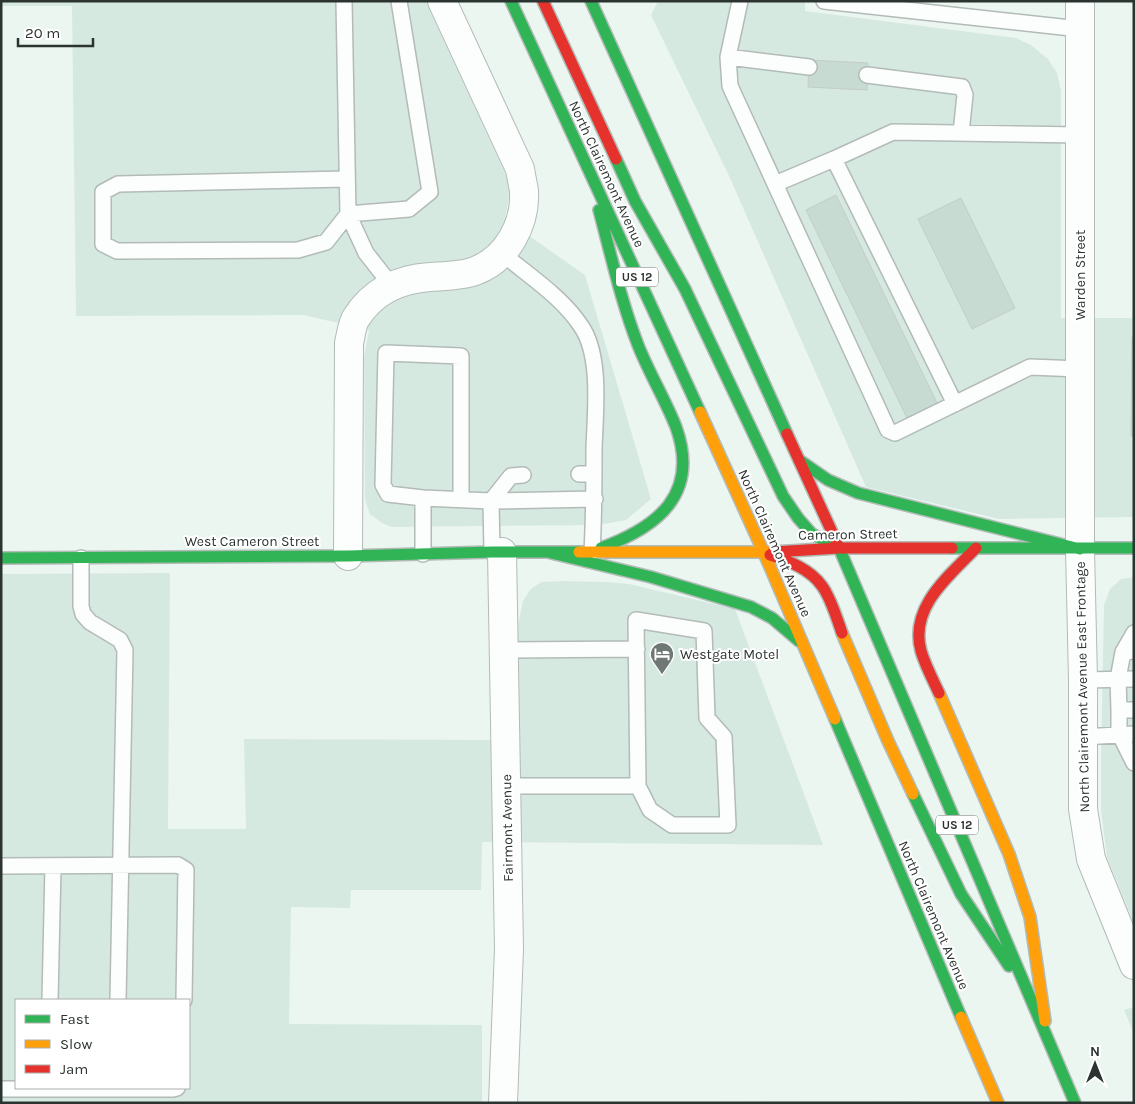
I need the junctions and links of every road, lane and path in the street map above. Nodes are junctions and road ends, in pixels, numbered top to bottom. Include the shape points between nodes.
1 (344, 1) edge
2 (399, 1) edge
3 (442, 1) edge
4 (511, 1) edge
5 (543, 1) edge
6 (591, 1) edge
7 (740, 1) edge
8 (824, 1) edge
9 (1080, 1) edge
10 (1080, 28) junction
11 (728, 57) junction
12 (809, 68) dead end
13 (867, 75) dead end
14 (961, 133) junction
15 (1080, 135) junction
16 (834, 159) junction
17 (590, 175) junction
18 (347, 179) junction
19 (775, 184) junction
20 (348, 214) junction
21 (503, 254) junction
22 (392, 286) junction
23 (1080, 369) junction
24 (955, 404) junction
25 (799, 460) junction
26 (579, 474) dead end
27 (594, 474) junction
28 (523, 475) dead end
29 (423, 498) junction
30 (461, 499) junction
31 (595, 499) junction
32 (491, 501) junction
33 (838, 548) junction
34 (976, 548) junction
35 (1134, 548) edge
36 (1080, 549) junction
37 (497, 552) junction
38 (547, 552) junction
39 (592, 552) junction
40 (764, 553) junction
41 (423, 554) junction
42 (348, 556) junction
43 (1, 558) edge
44 (81, 558) junction
45 (1134, 633) edge
46 (803, 643) junction
47 (637, 649) junction
48 (504, 650) junction
49 (1128, 651) edge
50 (1126, 679) edge
51 (1083, 680) junction
52 (1127, 710) edge
53 (1127, 734) edge
54 (1083, 737) junction
55 (1134, 763) edge
56 (506, 786) junction
57 (638, 786) junction
58 (1, 866) edge
59 (53, 866) junction
60 (120, 866) junction
61 (1134, 966) edge
62 (1029, 994) junction
63 (50, 999) edge
64 (118, 999) edge
65 (184, 999) edge
66 (1047, 1037) junction
67 (48, 1089) edge
68 (117, 1089) edge
69 (175, 1089) edge
70 (1, 1090) edge
71 (503, 1103) edge
72 (998, 1103) edge
73 (1075, 1103) edge

1 - 18 lane
2 - 20 lane via 430,192 409,210
3 - 21 street via 520,169 524,192 522,216
4 - 17 main road, North Clairemont Avenue / US 12
5 - 33 main road via 635,201 685,288 783,496 812,534
6 - 25 main road, US 12
7 - 11 lane
8 - 10 lane
9 - 10 street, Warden Street
10 - 15 street, Warden Street
11 - 12 lane
11 - 19 lane via 730,86
13 - 14 lane via 962,87 965,95
14 - 15 lane
14 - 16 lane via 893,132
15 - 23 street, Warden Street
16 - 19 lane
16 - 24 lane
17 - 39 main road via 634,335 676,428 683,457 676,493 664,513 626,538
17 - 40 main road, North Clairemont Avenue / US 12
18 - 20 lane
18 - 20 lane via 118,184 103,192 102,244 117,251 298,250 326,242
19 - 24 lane via 888,430 895,433
20 - 22 lane via 366,253
21 - 22 street via 475,271 417,278
21 - 27 lane via 569,309 583,328 592,351 595,381
22 - 42 street via 376,294 355,319 349,343
23 - 24 lane via 1030,367
23 - 36 street, Warden Street
25 - 33 main road, US 12
25 - 36 main road via 828,480 858,493
26 - 27 lane
27 - 31 lane
28 - 32 lane via 511,476
29 - 30 lane
29 - 30 lane via 388,494 383,485 386,353 460,356
29 - 41 lane
30 - 32 lane
31 - 32 lane
31 - 39 lane
32 - 37 lane
33 - 34 main road, Cameron Street
33 - 40 main road, Cameron Street
33 - 62 main road, US 12
34 - 36 main road, Cameron Street
34 - 66 main road via 936,589 923,612 918,632 921,652 1009,854 1030,917
35 - 36 main road, Cameron Street
36 - 51 street, North Clairemont Avenue East Frontage
37 - 38 main road, Cameron Street
37 - 41 main road, West Cameron Street
37 - 48 street, Fairmont Avenue
38 - 39 main road, Cameron Street
38 - 46 main road via 651,577 760,610
39 - 40 main road, Cameron Street
40 - 46 main road, North Clairemont Avenue / US 12
40 - 62 main road via 791,561 823,586 888,741 960,894
41 - 42 main road, West Cameron Street
42 - 44 main road, West Cameron Street
43 - 44 main road, West Cameron Street
44 - 60 lane via 83,614 90,622 120,640 125,650
45 - 49 lane
46 - 72 main road, North Clairemont Avenue / US 12
47 - 48 lane
47 - 57 lane
47 - 57 lane via 636,620 704,631 706,718 724,737 728,825 672,824 650,810
48 - 56 street, Fairmont Avenue
49 - 50 lane
50 - 51 lane
50 - 52 lane
51 - 54 street, North Clairemont Avenue East Frontage
52 - 53 lane
53 - 54 lane
53 - 55 lane
54 - 61 street, North Clairemont Avenue East Frontage via 1083,809 1091,859
56 - 57 lane
56 - 71 street, Fairmont Avenue via 508,949
58 - 59 lane
59 - 60 lane
59 - 63 lane
60 - 64 lane
60 - 65 lane via 178,865 186,870
62 - 66 main road, US 12
66 - 73 main road, US 12
67 - 68 lane
67 - 70 lane
68 - 69 lane

